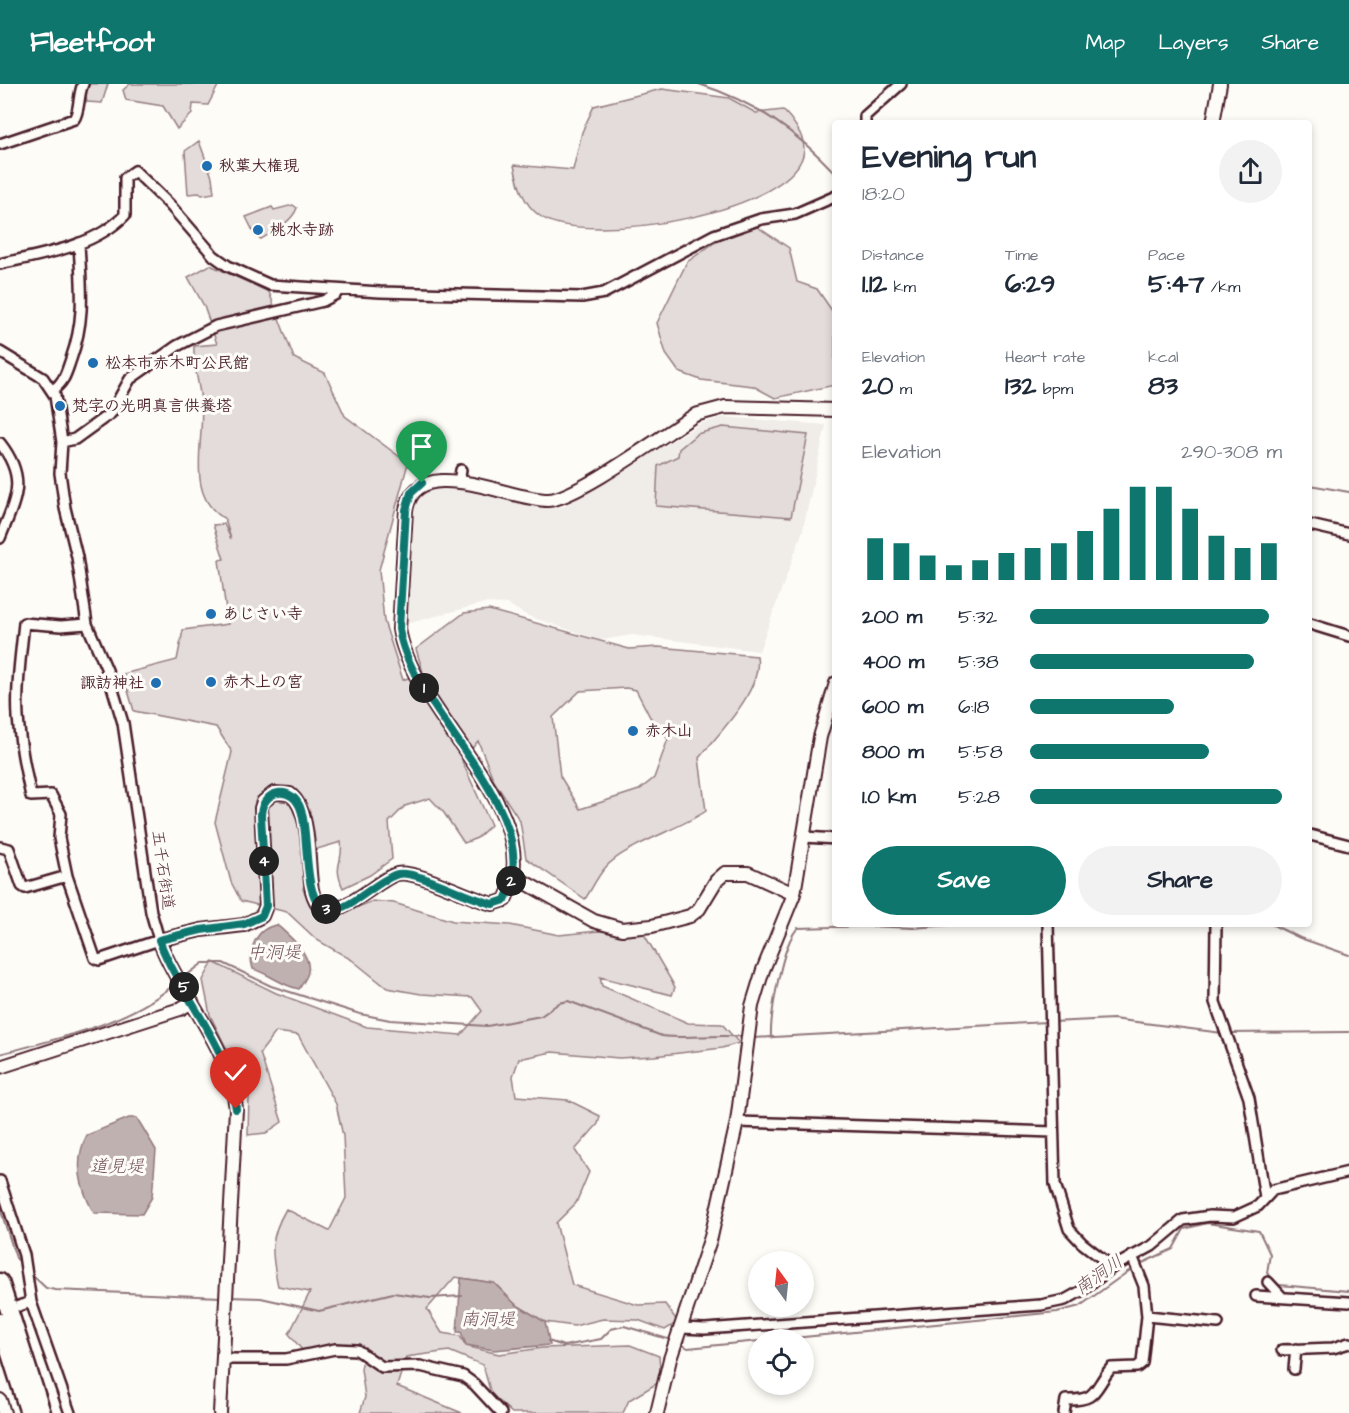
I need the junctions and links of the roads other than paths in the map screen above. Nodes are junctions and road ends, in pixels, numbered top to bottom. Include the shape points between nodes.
1 (83, 84) edge
2 (901, 84) edge
3 (1220, 84) edge
4 (865, 120) edge
5 (1214, 120) edge
6 (0, 144) edge
7 (832, 198) edge
8 (79, 243) junction
9 (0, 264) edge
10 (338, 290) junction
11 (0, 352) edge
12 (53, 390) junction
13 (832, 410) edge
14 (0, 442) edge
15 (62, 442) junction
16 (1312, 525) edge
17 (1349, 534) edge
18 (0, 538) edge
19 (87, 624) junction
20 (1312, 625) edge
21 (1349, 636) edge
22 (832, 696) edge
23 (1312, 836) edge
24 (805, 837) junction
25 (832, 839) edge
26 (1349, 845) edge
27 (0, 847) edge
28 (512, 875) junction
29 (67, 876) junction
30 (794, 894) junction
31 (1048, 927) edge
32 (1216, 927) edge
33 (159, 940) junction
34 (192, 1002) junction
35 (0, 1067) edge
36 (738, 1122) junction
37 (1053, 1132) junction
38 (1349, 1172) edge
39 (0, 1181) edge
40 (1265, 1198) junction
41 (1132, 1256) junction
42 (1113, 1267) junction
43 (0, 1282) edge
44 (1268, 1282) dead end
45 (1256, 1296) dead end
46 (1281, 1296) junction
47 (31, 1302) junction
48 (1349, 1302) edge
49 (19, 1306) dead end
50 (1148, 1316) junction
51 (0, 1322) edge
52 (1218, 1323) dead end
53 (681, 1328) junction
54 (1349, 1343) edge
55 (1296, 1349) junction
56 (1282, 1350) dead end
57 (223, 1359) junction
58 (1294, 1368) dead end
59 (0, 1400) edge
60 (4, 1413) edge
61 (29, 1413) edge
62 (42, 1413) edge
63 (70, 1413) edge
64 (220, 1413) edge
65 (501, 1413) edge
66 (657, 1413) edge
67 (1064, 1413) edge

1 - 6 street via 74,118
2 - 4 street
3 - 5 street
7 - 10 street via 795,214 761,219 714,235 604,293 570,297
8 - 9 street
8 - 10 street via 108,232 125,216 125,178 135,171 214,256 228,266 270,285
8 - 12 street via 84,304 80,330 64,382
10 - 15 street via 323,301 216,326 177,346 130,379 111,412 75,439
11 - 12 street via 43,378
12 - 15 street, 五千石街道
13 - 28 street via 707,410 563,498 535,499 460,476 422,483 407,501 399,629 402,647 414,673 506,817 512,845
14 - 18 street via 12,458 18,480
15 - 19 street, 五千石街道 via 62,490
16 - 17 street
19 - 29 street via 24,623 20,665 18,715 31,796 51,795 61,814 58,838
19 - 33 street, 五千石街道 via 107,670 123,723 151,912
20 - 21 street
22 - 24 street via 820,737
23 - 26 street
24 - 25 street
24 - 30 street
27 - 29 street via 9,849 25,888
28 - 30 street via 594,921 622,929 690,916 725,873 748,873
28 - 33 street via 505,900 493,904 406,872 384,880 341,909 326,909 313,893 299,804 290,794 274,793 261,808 266,906 262,916 244,924
29 - 33 street via 95,958 99,960
30 - 36 street via 753,1006
31 - 37 street
32 - 40 street via 1215,1002 1249,1098
33 - 34 street, 五千石街道
34 - 35 street
34 - 57 street, 五千石街道 via 226,1066 236,1109
36 - 37 street
36 - 53 street via 711,1237
37 - 42 street via 1055,1184 1069,1229
38 - 40 street via 1273,1190
39 - 47 street via 25,1262
40 - 41 street via 1258,1206 1234,1217 1183,1220 1152,1246
41 - 42 street
41 - 50 street via 1144,1286
42 - 53 street via 1065,1300 1041,1305
43 - 62 highway
44 - 46 street
45 - 46 street
46 - 48 street
47 - 49 street
47 - 63 street
50 - 52 street
50 - 67 street via 1141,1365 1111,1368 1088,1398 1066,1400
51 - 61 highway
53 - 66 street
54 - 55 street via 1333,1348
55 - 56 street
55 - 58 street
57 - 64 street, 五千石街道
57 - 65 street via 286,1359 334,1349 357,1350 382,1367 420,1366 463,1376
59 - 60 street

